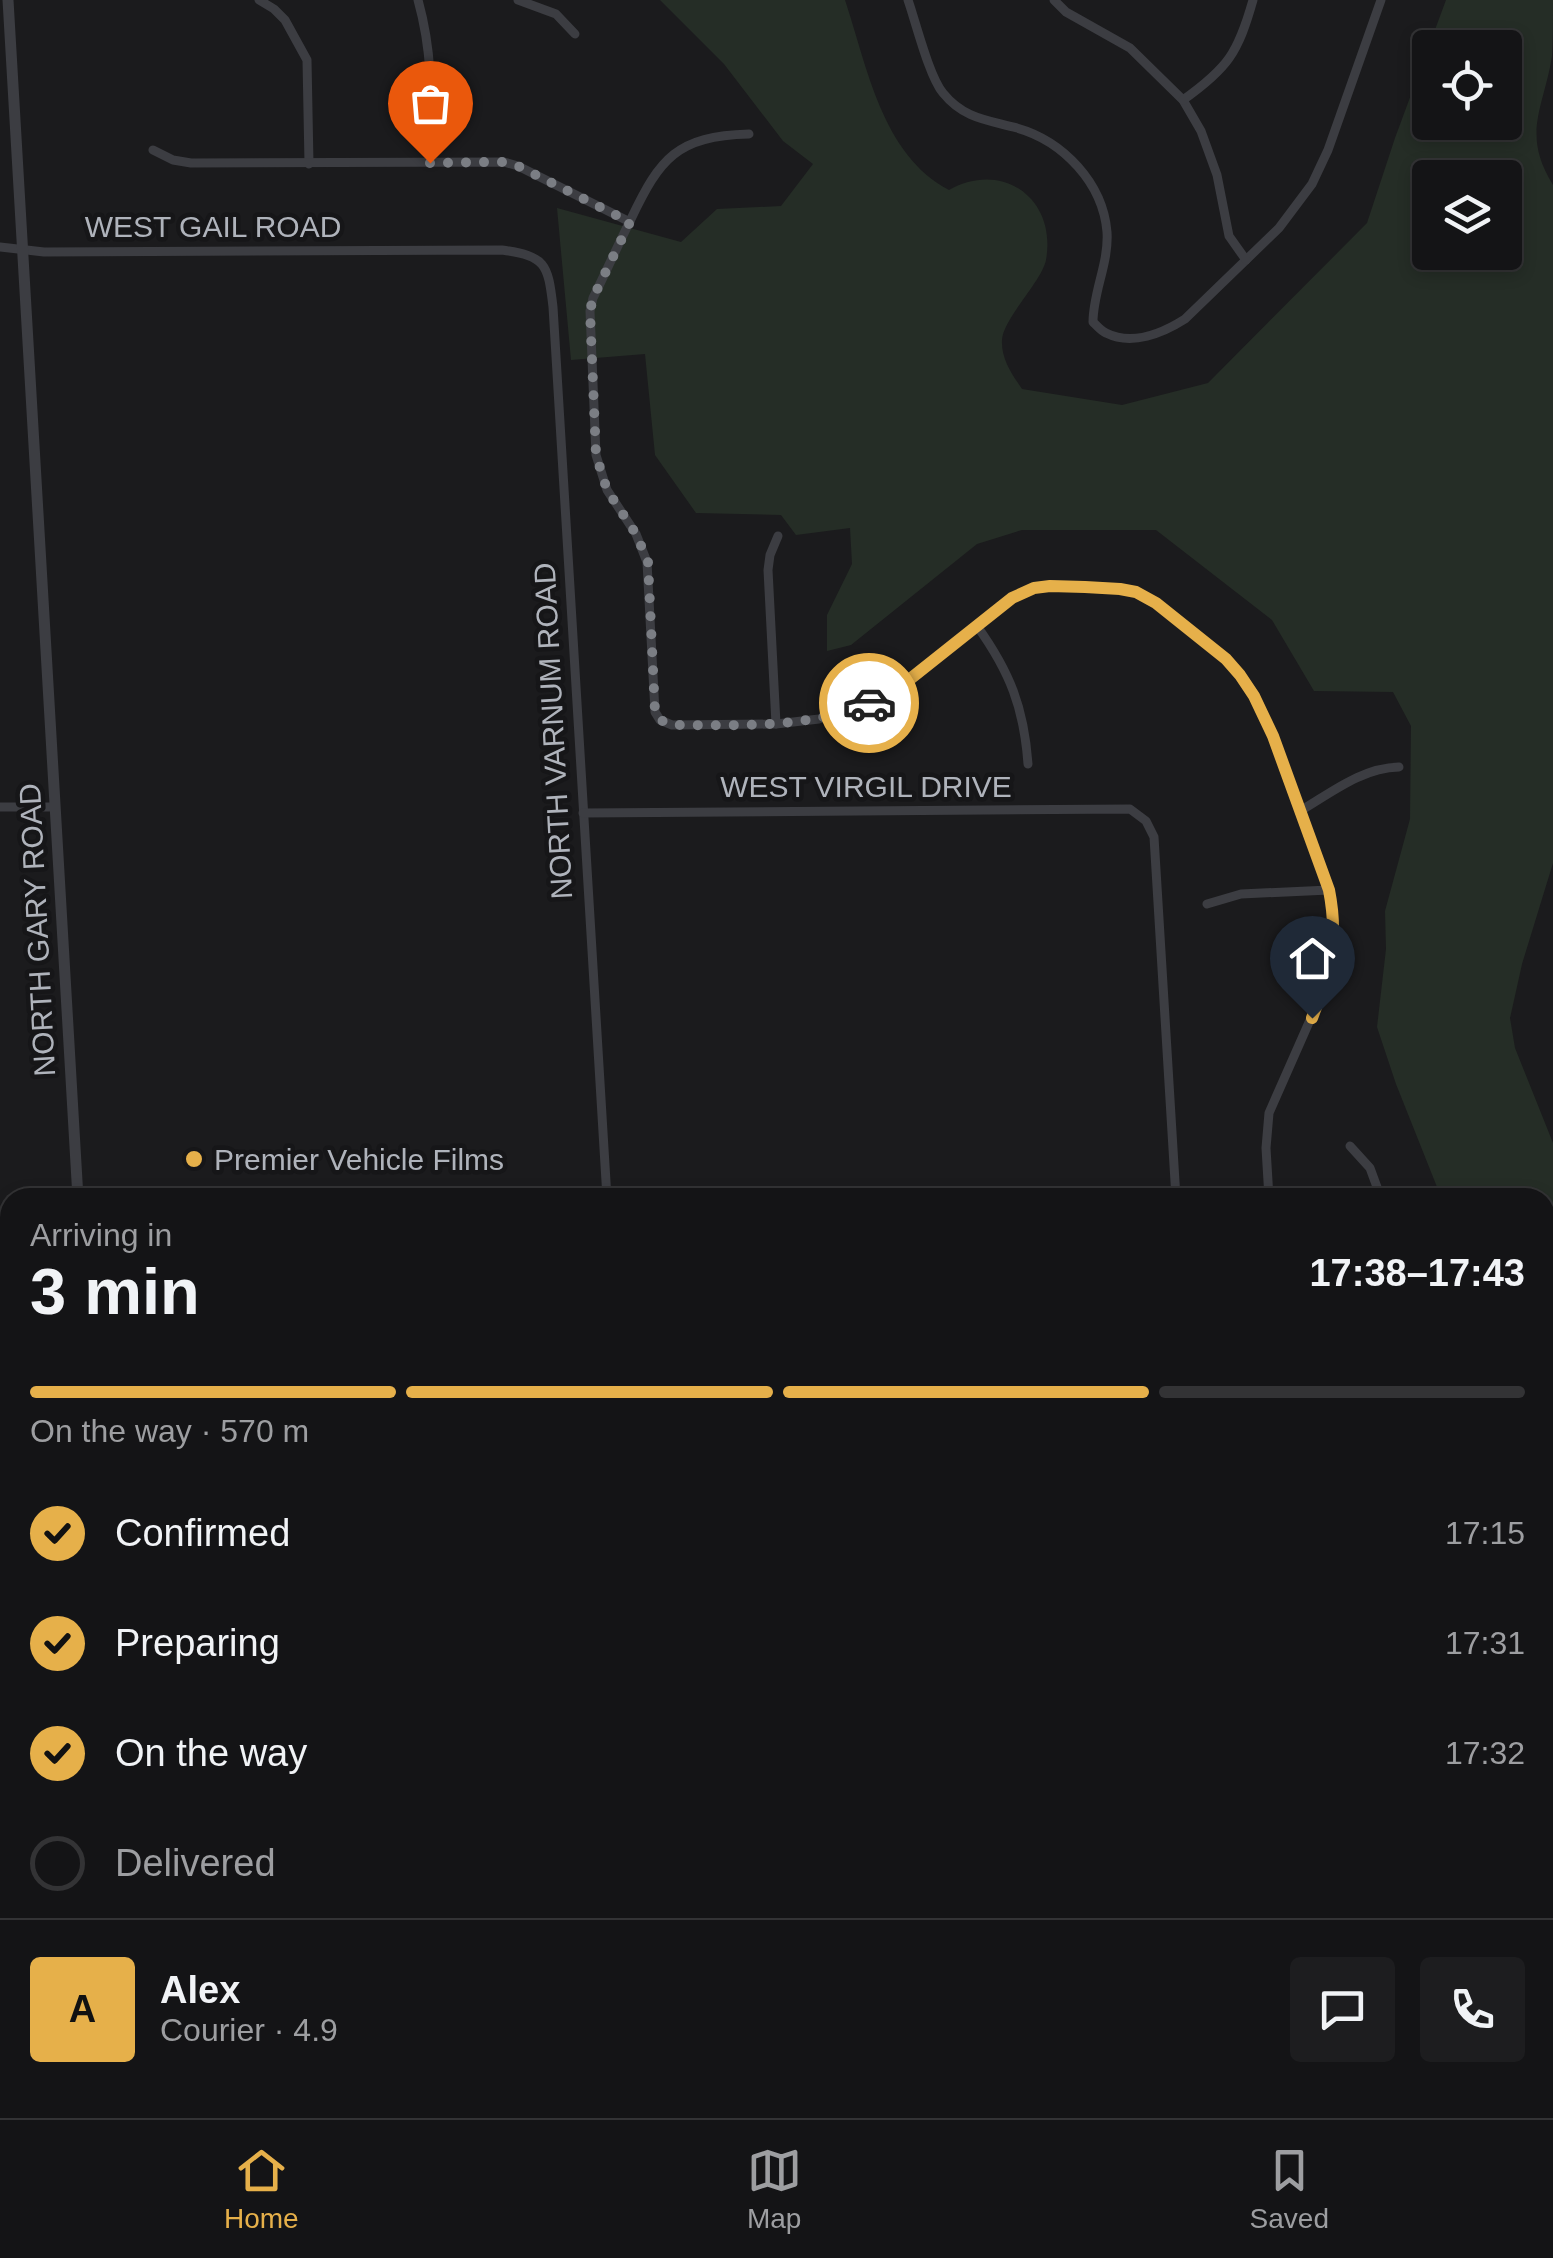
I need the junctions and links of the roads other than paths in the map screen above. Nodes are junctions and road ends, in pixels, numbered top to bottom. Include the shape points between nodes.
1 (8, 0) edge
2 (259, 0) edge
3 (518, 0) edge
4 (908, 0) edge
5 (1054, 0) edge
6 (1253, 0) edge
7 (1381, 0) edge
8 (422, 1) edge
9 (574, 34) dead end
10 (1182, 100) junction
11 (748, 134) dead end
12 (153, 150) dead end
13 (430, 163) junction
14 (309, 164) junction
15 (630, 222) junction
16 (0, 247) edge
17 (23, 249) junction
18 (1246, 260) junction
19 (543, 264) joint
20 (778, 536) dead end
21 (977, 626) junction
22 (776, 724) junction
23 (1028, 764) dead end
24 (1398, 767) dead end
25 (0, 807) edge
26 (54, 807) junction
27 (1300, 812) junction
28 (583, 813) junction
29 (1329, 890) junction
30 (1207, 904) dead end
31 (1350, 1146) dead end
32 (77, 1188) edge
33 (606, 1188) edge
34 (1175, 1188) edge
35 (1268, 1188) edge
36 (1377, 1188) edge

1 - 17 street, NORTH GARY ROAD
2 - 14 street via 285,20 306,60
3 - 9 street via 556,14
4 - 18 street via 943,94 988,123 1044,138 1097,193 1107,234 1093,322 1106,334 1145,337 1167,330
5 - 10 street via 1130,48
6 - 10 street via 1224,68
7 - 18 street via 1312,184
8 - 13 street via 431,63
10 - 18 street via 1218,175 1229,236
11 - 15 street via 720,134 672,155 650,178
12 - 14 street via 190,163
13 - 14 street
13 - 15 street via 518,166
15 - 22 street via 590,311 596,455 607,490 648,562 655,712 672,725
16 - 17 street, WEST GAIL ROAD
17 - 19 street, WEST GAIL ROAD via 502,250 528,253
17 - 26 street, NORTH GARY ROAD
19 - 28 street, NORTH VARNUM ROAD via 553,307
20 - 22 street via 768,570
21 - 22 street via 873,701 820,719
21 - 23 street via 1010,678 1026,729
21 - 27 street via 1034,588 1120,589 1156,603 1240,675 1273,736
24 - 27 street via 1366,772
25 - 26 street
26 - 32 street, NORTH GARY ROAD
27 - 29 street
28 - 33 street, NORTH VARNUM ROAD
28 - 34 street, WEST VIRGIL DRIVE via 1130,810 1154,838
29 - 30 street via 1241,894
29 - 35 street via 1334,931 1328,977 1269,1113
31 - 36 street via 1370,1168

